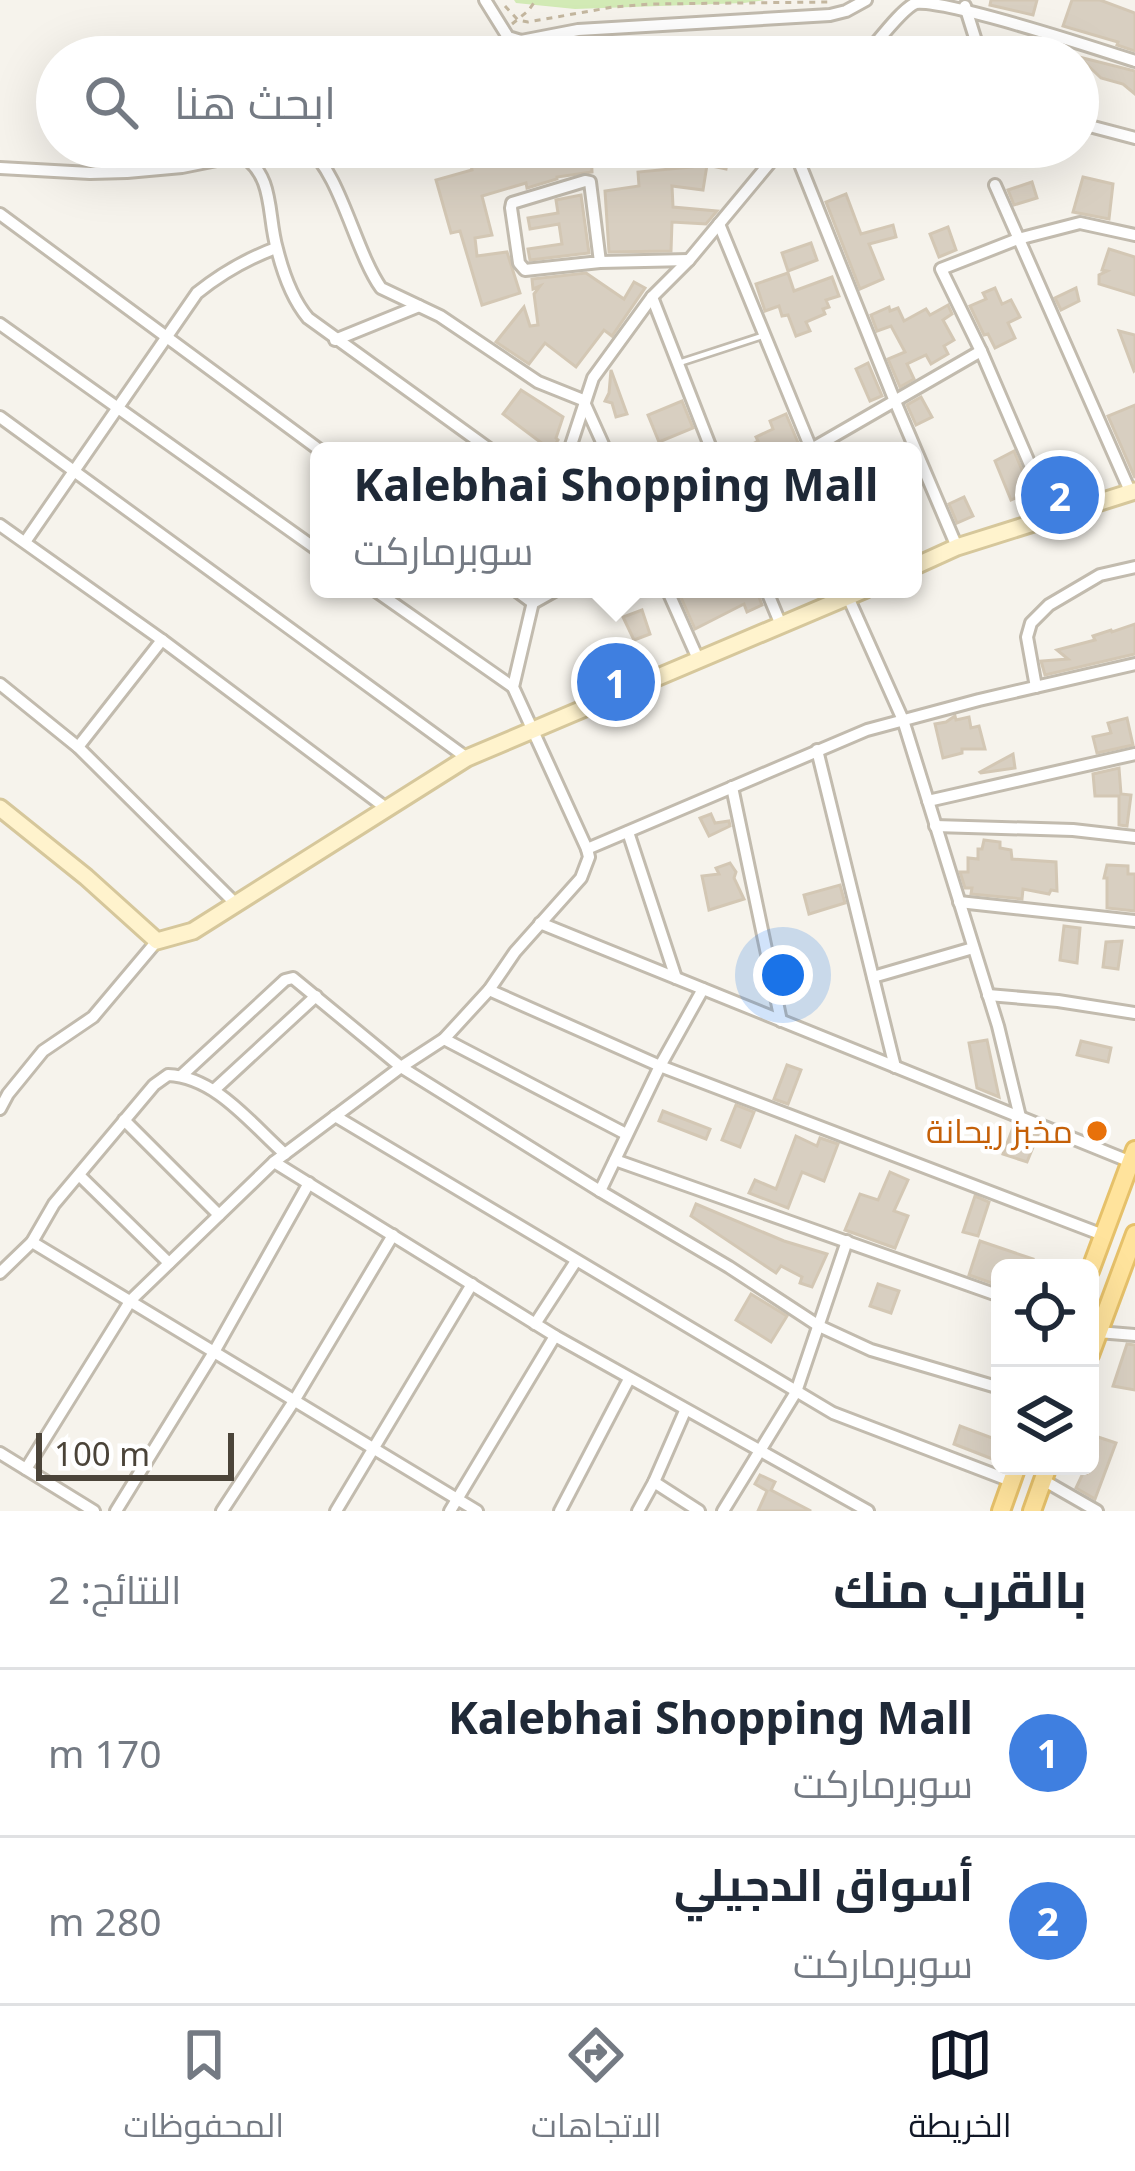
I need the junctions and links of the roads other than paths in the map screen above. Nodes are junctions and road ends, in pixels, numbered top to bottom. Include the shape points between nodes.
1 (484, 0) edge
2 (866, 0) edge
3 (964, 5) junction
4 (507, 36) edge
5 (547, 36) edge
6 (882, 36) edge
7 (974, 36) edge
8 (1059, 36) edge
9 (1099, 49) edge
10 (1135, 61) edge
11 (1099, 129) edge
12 (1135, 139) edge
13 (0, 168) edge
14 (164, 168) edge
15 (258, 168) edge
16 (325, 168) edge
17 (766, 168) edge
18 (801, 168) edge
19 (994, 185) dead end
20 (0, 214) edge
21 (719, 224) junction
22 (1135, 236) edge
23 (1018, 239) junction
24 (276, 248) junction
25 (689, 260) junction
26 (600, 262) junction
27 (652, 297) junction
28 (418, 306) junction
29 (0, 324) edge
30 (167, 335) junction
31 (765, 335) junction
32 (335, 340) junction
33 (981, 351) junction
34 (680, 363) junction
35 (894, 399) junction
36 (584, 400) junction
37 (116, 408) junction
38 (0, 417) edge
39 (479, 442) edge
40 (572, 442) edge
41 (602, 442) edge
42 (709, 442) edge
43 (808, 442) edge
44 (824, 442) edge
45 (912, 442) edge
46 (310, 443) edge
47 (922, 465) edge
48 (74, 470) junction
49 (1132, 491) edge
50 (1052, 517) junction
51 (0, 525) edge
52 (25, 542) junction
53 (310, 545) edge
54 (957, 547) junction
55 (922, 563) edge
56 (1135, 567) edge
57 (387, 598) edge
58 (526, 598) edge
59 (534, 598) edge
60 (542, 598) edge
61 (671, 598) edge
62 (770, 598) edge
63 (848, 598) joint
64 (533, 603) junction
65 (781, 625) junction
66 (162, 640) junction
67 (698, 659) junction
68 (1135, 664) edge
69 (0, 685) edge
70 (513, 687) junction
71 (1036, 687) junction
72 (903, 720) junction
73 (532, 730) junction
74 (78, 747) junction
75 (817, 750) junction
76 (1135, 754) edge
77 (467, 758) junction
78 (732, 787) junction
79 (928, 801) junction
80 (0, 808) edge
81 (386, 808) junction
82 (935, 826) junction
83 (628, 832) junction
84 (1135, 837) edge
85 (587, 849) junction
86 (959, 902) junction
87 (235, 903) junction
88 (1135, 921) edge
89 (540, 923) junction
90 (157, 941) junction
91 (973, 948) junction
92 (873, 977) junction
93 (676, 978) junction
94 (703, 989) junction
95 (489, 990) junction
96 (988, 995) junction
97 (316, 996) junction
98 (1135, 1013) edge
99 (781, 1021) junction
100 (444, 1040) junction
101 (660, 1066) junction
102 (401, 1067) junction
103 (896, 1067) junction
104 (182, 1076) junction
105 (214, 1090) junction
106 (0, 1109) edge
107 (335, 1116) junction
108 (1020, 1117) junction
109 (124, 1120) junction
110 (626, 1134) junction
111 (1134, 1154) edge
112 (279, 1158) junction
113 (615, 1160) junction
114 (79, 1174) junction
115 (309, 1183) junction
116 (600, 1191) junction
117 (219, 1215) junction
118 (1135, 1234) edge
119 (393, 1235) junction
120 (1103, 1235) junction
121 (848, 1241) junction
122 (32, 1242) junction
123 (1094, 1259) edge
124 (576, 1261) junction
125 (170, 1264) junction
126 (0, 1273) edge
127 (472, 1284) junction
128 (991, 1294) edge
129 (131, 1300) junction
130 (535, 1324) junction
131 (819, 1326) junction
132 (1099, 1329) edge
133 (1099, 1332) edge
134 (1135, 1335) edge
135 (554, 1336) junction
136 (214, 1352) junction
137 (629, 1379) junction
138 (991, 1385) edge
139 (796, 1392) junction
140 (294, 1401) junction
141 (685, 1411) junction
142 (374, 1450) junction
143 (760, 1452) junction
144 (0, 1454) edge
145 (991, 1466) edge
146 (26, 1469) junction
147 (1014, 1475) edge
148 (1045, 1475) edge
149 (1049, 1475) edge
150 (654, 1483) junction
151 (73, 1498) junction
152 (458, 1499) junction
153 (65, 1511) edge
154 (94, 1511) edge
155 (116, 1511) edge
156 (222, 1511) edge
157 (336, 1511) edge
158 (450, 1511) edge
159 (477, 1511) edge
160 (560, 1511) edge
161 (638, 1511) edge
162 (699, 1511) edge
163 (723, 1511) edge
164 (868, 1511) edge
165 (1000, 1511) edge
166 (1032, 1511) edge
167 (1097, 1511) edge

1 - 4 street
2 - 5 street via 830,16
3 - 6 street via 910,4
3 - 7 street
3 - 8 street
9 - 10 street
11 - 12 street
13 - 14 street
15 - 24 street
16 - 28 street via 376,283
17 - 21 street
18 - 35 street
19 - 23 street
20 - 30 street
21 - 25 street
21 - 31 street
22 - 23 street via 1080,224
23 - 33 street via 941,269
23 - 49 street
24 - 30 street via 219,275
24 - 32 street via 300,309
25 - 26 street
25 - 27 street
26 - 26 street via 522,268 512,203 590,182
27 - 34 street
27 - 36 street
28 - 32 street
28 - 36 street via 528,376
29 - 37 street
30 - 37 street
30 - 46 street
31 - 34 lane
31 - 43 street
32 - 39 street
33 - 35 street
33 - 50 street
34 - 42 street
35 - 44 street
35 - 45 street
36 - 40 street
36 - 41 street
37 - 48 street
37 - 53 street
38 - 48 street
47 - 54 street
48 - 52 street
48 - 77 street
49 - 50 street
50 - 54 street
51 - 52 street
52 - 66 street
54 - 55 street
56 - 71 street via 1100,575 1031,623
57 - 70 street
58 - 64 street
59 - 64 street
60 - 64 street
61 - 67 street
62 - 65 street
63 - 65 street
63 - 72 street
64 - 70 street
65 - 67 street
66 - 74 street
66 - 81 street
67 - 73 street
68 - 71 street
69 - 74 street
70 - 73 street
71 - 72 street
72 - 75 street
72 - 79 street
73 - 77 street
73 - 85 street
74 - 87 street
75 - 78 street
75 - 92 street
76 - 79 street
77 - 81 street
78 - 83 street
78 - 99 street
79 - 82 street
80 - 90 street
81 - 87 street
82 - 84 street
82 - 86 street
83 - 85 street
83 - 93 street
85 - 89 street via 581,878
86 - 88 street
86 - 91 street
87 - 90 street via 193,931
89 - 93 street
89 - 95 street
90 - 106 street via 93,1017 43,1051
91 - 92 street
91 - 96 street
92 - 103 street
93 - 94 street
94 - 99 street
94 - 101 street
95 - 100 street
95 - 101 street
96 - 98 street
96 - 108 street
97 - 102 street
97 - 104 street via 285,980
97 - 105 street
99 - 103 street
100 - 102 street
100 - 110 street
101 - 110 street
101 - 120 street
102 - 107 street
102 - 116 street
103 - 108 street
104 - 105 street
104 - 109 street via 154,1085
105 - 112 street
107 - 112 street
107 - 124 street
108 - 111 street
109 - 114 street
109 - 117 street
110 - 113 street
111 - 120 main road
112 - 115 street
112 - 117 street
113 - 116 street
113 - 121 street
114 - 122 street
114 - 125 street
115 - 119 street
115 - 136 street
116 - 131 street
117 - 125 street
118 - 132 main road
119 - 127 street
119 - 140 street
120 - 123 main road
121 - 128 street
121 - 131 street
122 - 126 street
122 - 129 street
124 - 130 street
124 - 139 street
125 - 129 street
127 - 130 street
127 - 142 street
129 - 136 street
129 - 146 street
130 - 135 street
131 - 138 street
131 - 139 street
133 - 134 street
135 - 137 street
135 - 152 street
136 - 140 street
136 - 155 street
137 - 141 street
137 - 160 street
139 - 143 street
139 - 145 street via 833,1413
140 - 142 street
140 - 156 street
141 - 143 street
141 - 150 street
142 - 152 street
142 - 157 street
143 - 163 street
143 - 164 street
144 - 146 street
146 - 151 street
147 - 165 main road
148 - 166 main road
149 - 167 street
150 - 161 street
150 - 162 street
151 - 153 street
151 - 154 street
152 - 158 street
152 - 159 street

